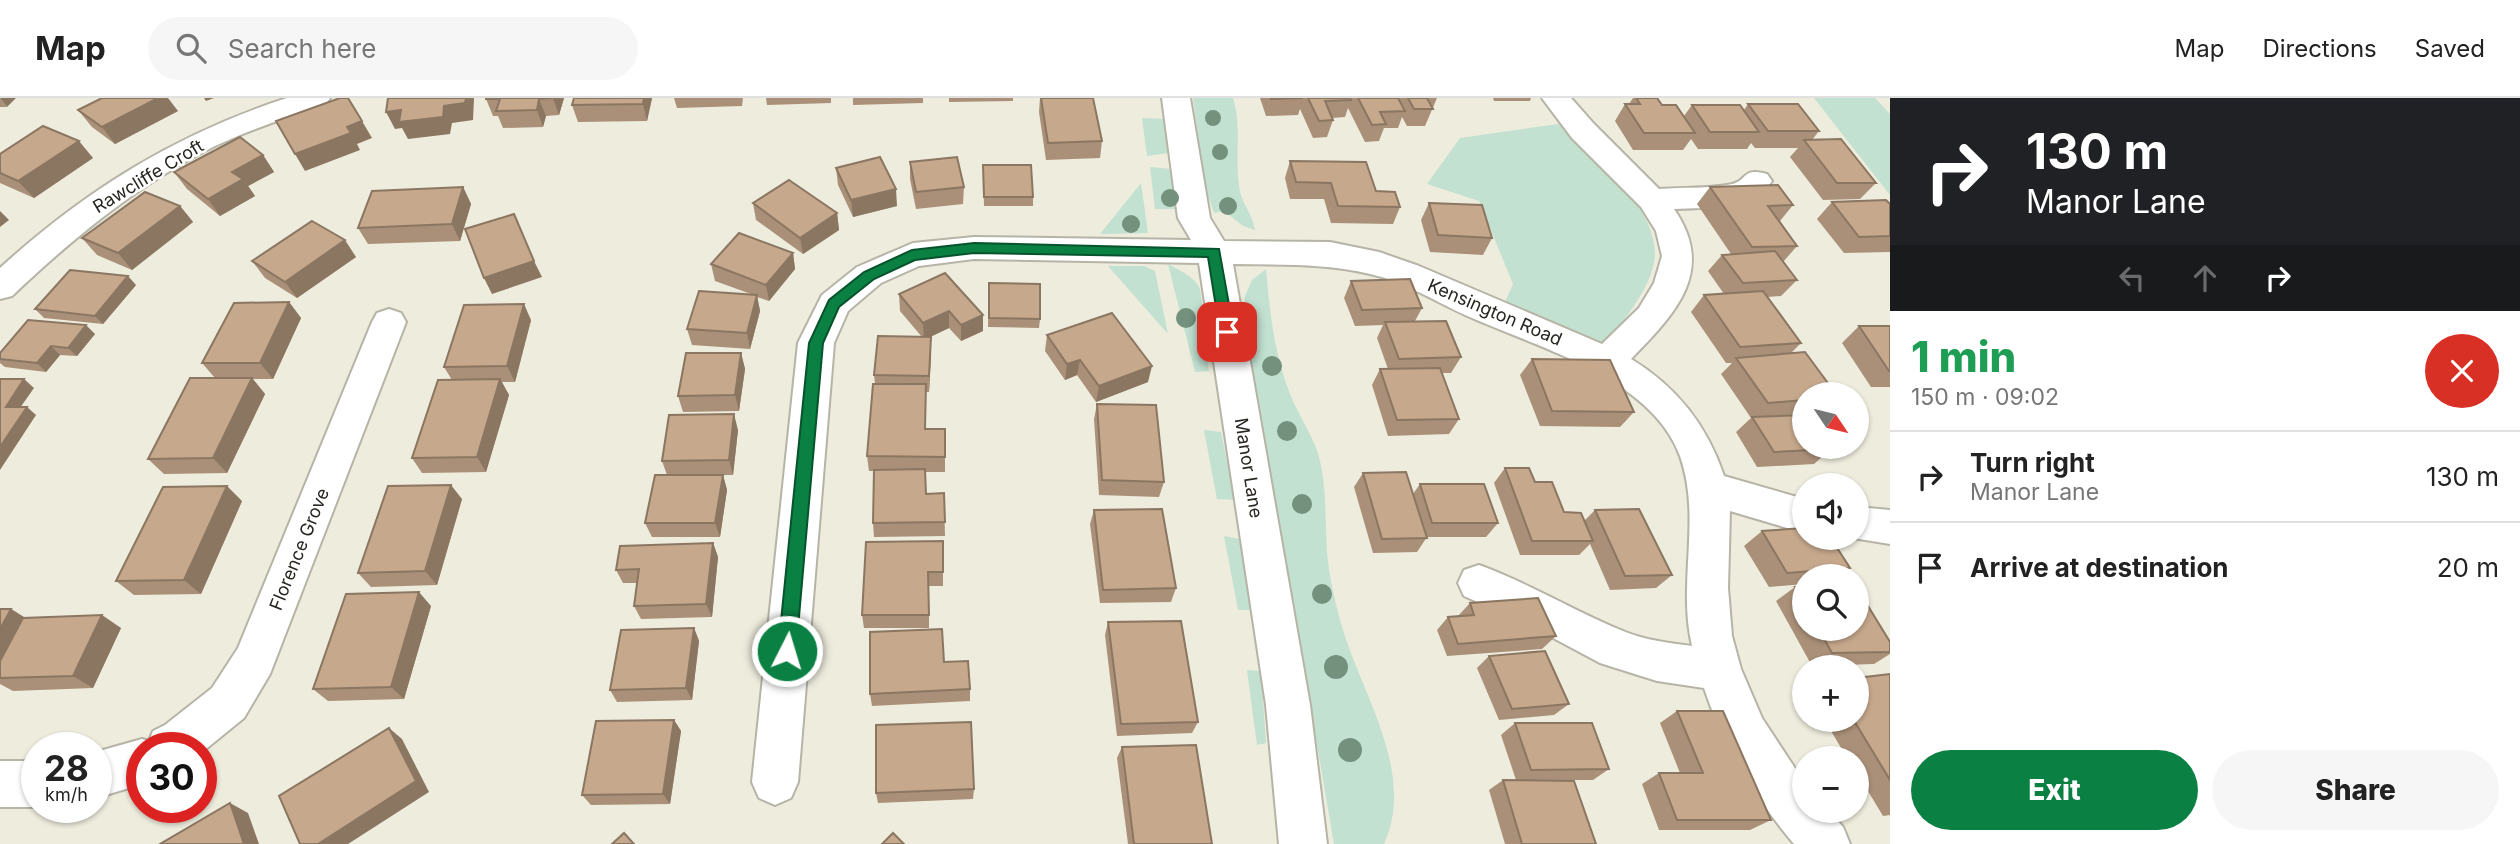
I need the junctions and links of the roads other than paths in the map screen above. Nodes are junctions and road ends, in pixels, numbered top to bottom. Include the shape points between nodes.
1 (316, 98) edge
2 (1176, 98) edge
3 (1556, 98) edge
4 (1756, 181) dead end
5 (1652, 200) junction
6 (1214, 252) junction
7 (0, 287) edge
8 (388, 322) dead end
9 (1608, 360) junction
10 (1709, 488) junction
11 (1792, 512) edge
12 (1869, 525) edge
13 (1890, 527) edge
14 (1479, 583) dead end
15 (1718, 670) junction
16 (192, 732) edge
17 (775, 782) dead end
18 (0, 784) edge
19 (21, 784) edge
20 (1303, 844) edge
21 (1826, 844) edge

1 - 7 street, Rawcliffe Croft via 192,146 150,171 83,216
2 - 6 street, Manor Lane via 1194,218
3 - 5 street
4 - 5 street via 1737,194
5 - 9 street via 1672,230 1678,256 1671,284 1651,317
6 - 9 street, Kensington Road via 1330,254 1364,260 1405,273
6 - 17 street, Kensington Road via 974,248 912,255 869,275 834,304 816,343
6 - 20 street, Manor Lane via 1288,705
8 - 16 street, Florence Grove via 255,660 228,703
9 - 10 street, Kensington Road via 1647,387 1680,420 1699,453
10 - 11 street
10 - 15 street, Kensington Road via 1707,603
12 - 13 street
14 - 15 street via 1615,649
15 - 21 street, Kensington Road via 1753,748 1798,814
18 - 19 street

